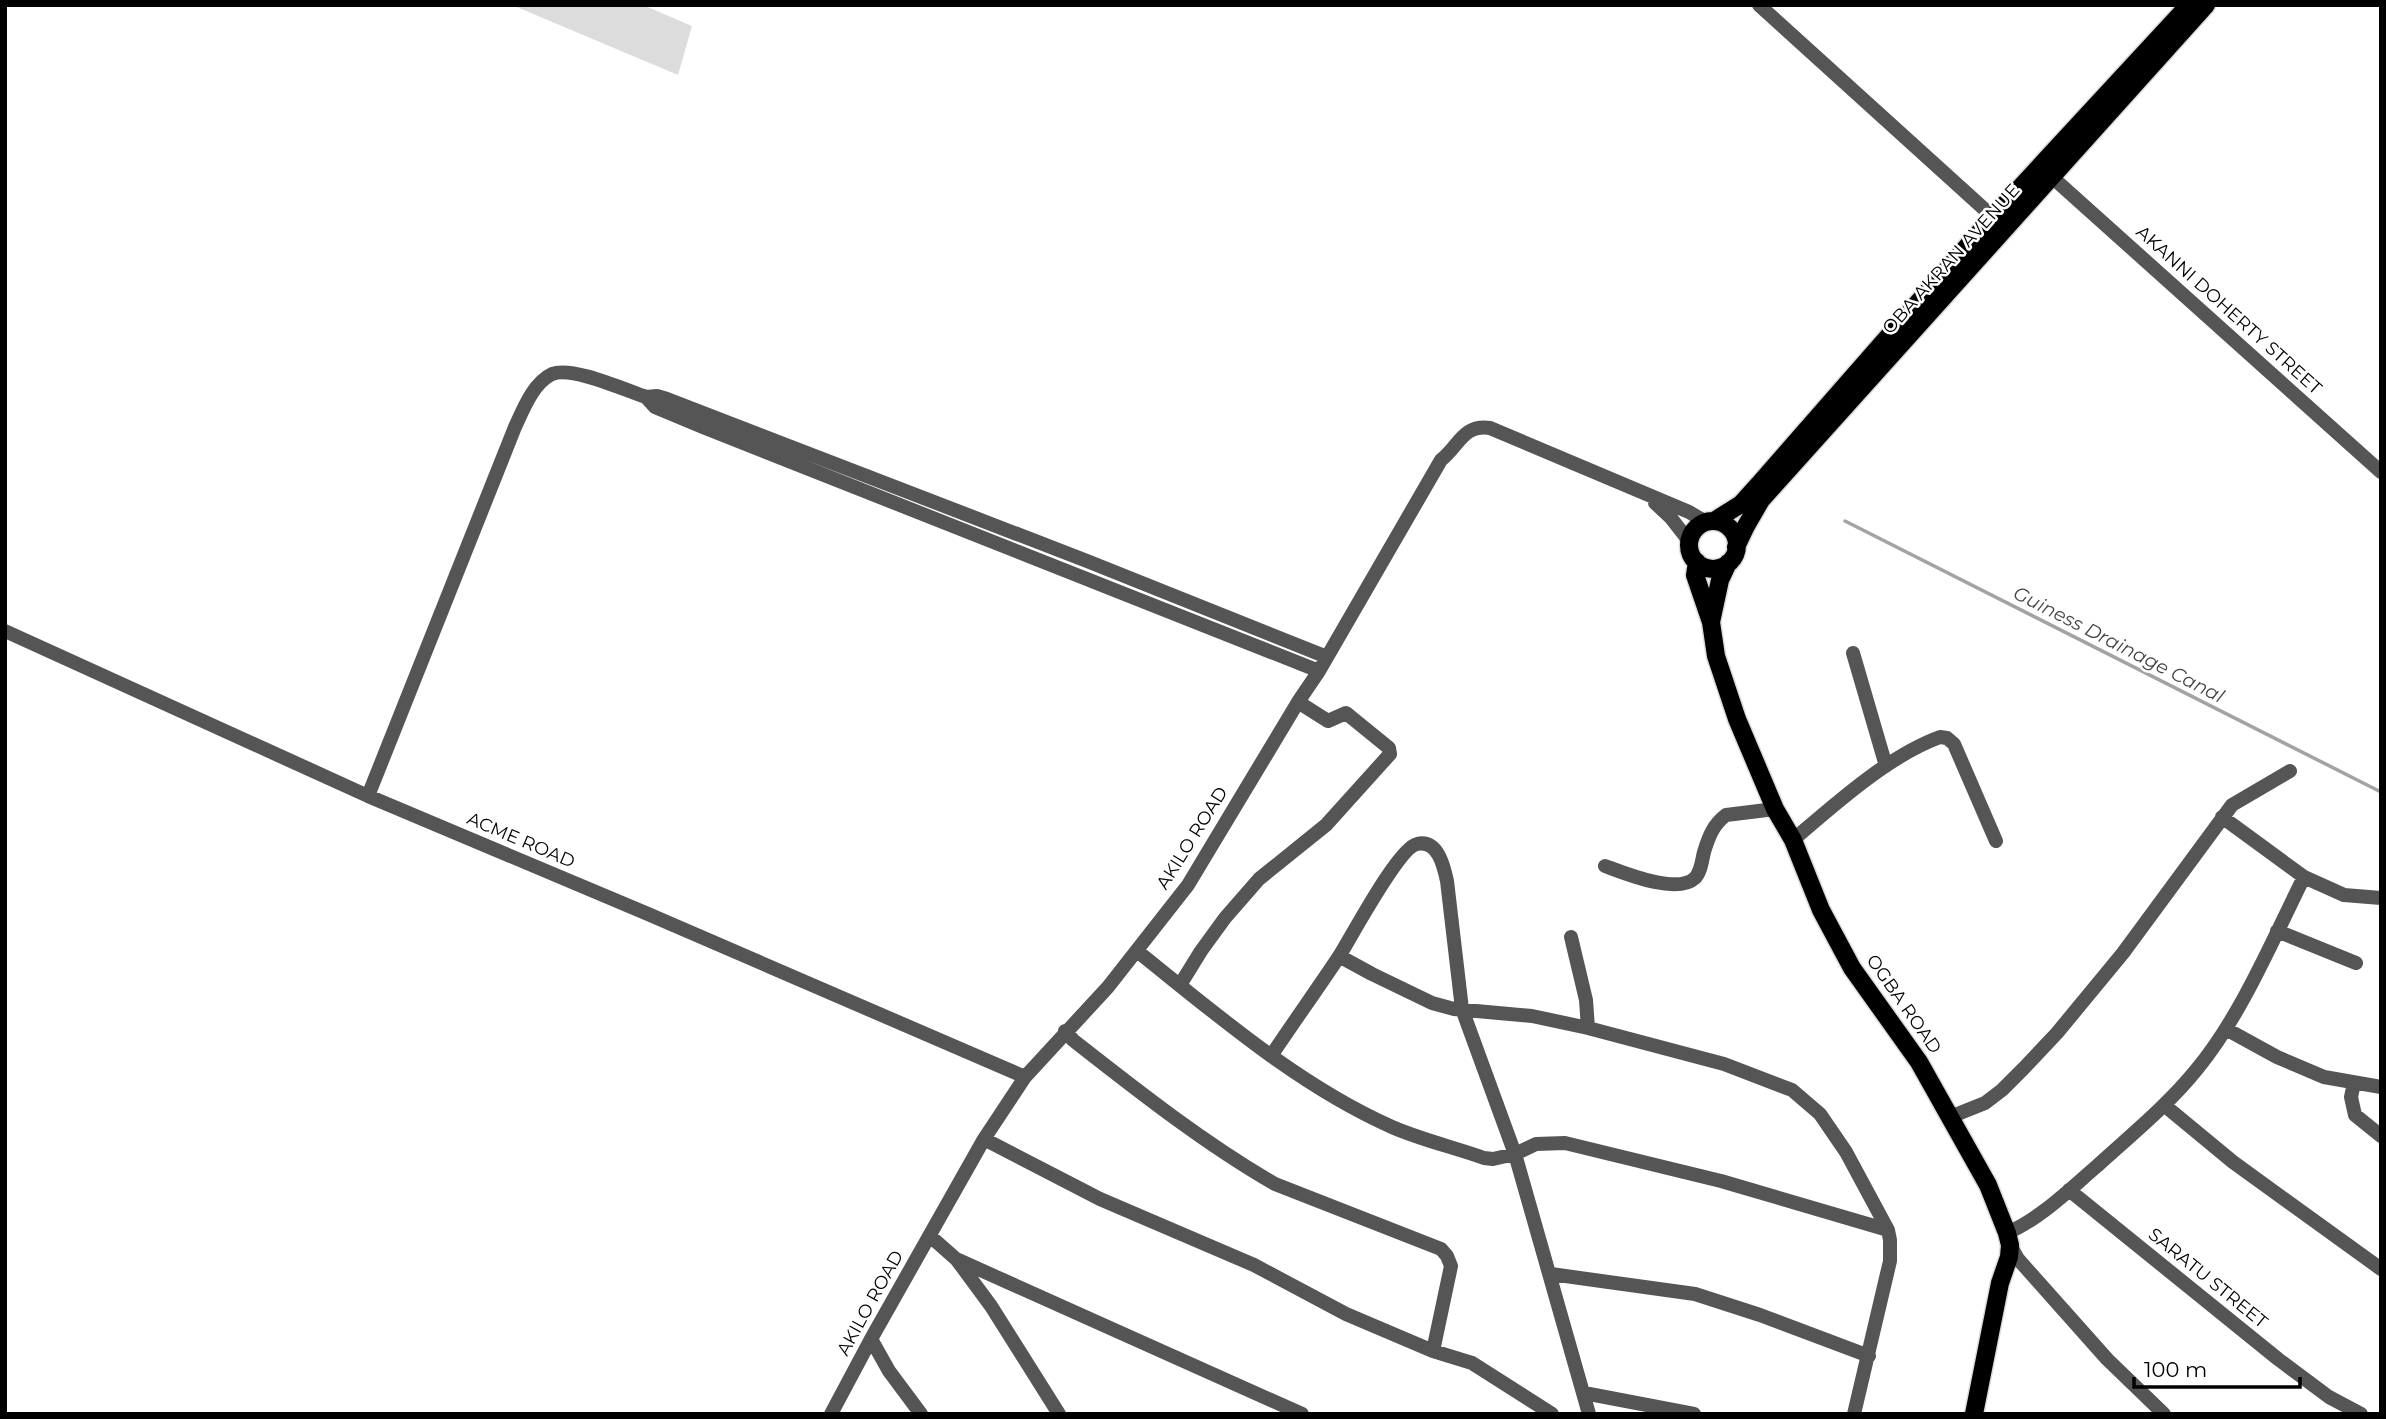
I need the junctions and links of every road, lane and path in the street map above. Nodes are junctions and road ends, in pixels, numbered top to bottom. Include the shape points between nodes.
1 (1759, 5) edge
2 (2189, 5) edge
3 (2206, 5) edge
4 (2052, 177) junction
5 (1993, 217) junction
6 (2381, 472) edge
7 (838, 473) junction
8 (1643, 494) junction
9 (1710, 522) junction
10 (1689, 541) junction
11 (1732, 555) junction
12 (1697, 562) junction
13 (1711, 622) junction
14 (5, 631) edge
15 (1853, 653) dead end
16 (1326, 657) junction
17 (1320, 671) junction
18 (1298, 702) junction
19 (1886, 766) junction
20 (2290, 771) dead end
21 (368, 796) junction
22 (1775, 809) junction
23 (2222, 817) junction
24 (1793, 840) junction
25 (1996, 841) dead end
26 (1605, 866) dead end
27 (2304, 877) junction
28 (2381, 898) edge
29 (2277, 931) junction
30 (1571, 937) dead end
31 (1137, 951) junction
32 (1339, 956) junction
33 (2356, 963) dead end
34 (1180, 985) junction
35 (1462, 1009) junction
36 (1588, 1028) junction
37 (2226, 1029) junction
38 (1065, 1031) junction
39 (1271, 1056) junction
40 (1025, 1077) junction
41 (2354, 1083) junction
42 (2381, 1087) edge
43 (2164, 1105) junction
44 (1951, 1116) junction
45 (2381, 1136) edge
46 (984, 1139) junction
47 (1515, 1154) junction
48 (2069, 1190) junction
49 (1888, 1230) junction
50 (930, 1236) junction
51 (2008, 1239) junction
52 (956, 1259) junction
53 (2381, 1269) edge
54 (1550, 1274) junction
55 (870, 1339) junction
56 (1433, 1351) junction
57 (1869, 1356) junction
58 (1584, 1393) junction
59 (831, 1414) edge
60 (921, 1414) edge
61 (1059, 1414) edge
62 (1302, 1414) edge
63 (1552, 1414) edge
64 (1589, 1414) edge
65 (1694, 1414) edge
66 (1854, 1414) edge
67 (1974, 1414) edge
68 (2164, 1414) edge
69 (2361, 1414) edge

1 - 5 street
2 - 5 main road, OBA AKRAN AVENUE
3 - 4 main road, OBA AKRAN AVENUE
4 - 6 street, AKANNI DOHERTY STREET
4 - 11 main road, OBA AKRAN AVENUE via 1761,500
5 - 9 main road, OBA AKRAN AVENUE via 1770,473 1741,504
7 - 16 street via 1087,561
7 - 17 street
7 - 21 street via 705,421 657,396 646,397 568,372 553,374 527,402 515,427
8 - 9 street, AKILO ROAD
8 - 10 street, AKILO ROAD
8 - 16 street, AKILO ROAD via 1490,428 1473,428 1441,460
9 - 10 main road via 1695,529
9 - 11 main road via 1731,530 1735,538
10 - 12 main road
11 - 12 main road via 1716,568
11 - 13 main road, OGBA ROAD via 1720,580
12 - 13 main road, OGBA ROAD via 1695,575
13 - 22 main road, OGBA ROAD via 1716,656 1737,719
14 - 21 street, ACME ROAD
15 - 19 street
16 - 17 street, AKILO ROAD
17 - 18 street, AKILO ROAD
18 - 31 street, AKILO ROAD via 1188,885
18 - 34 street via 1328,721 1342,714 1351,716 1389,748 1390,754 1326,825 1259,879 1225,918
19 - 24 street
19 - 25 street via 1933,740 1947,738 1954,744
20 - 23 street via 2232,805
21 - 40 street, ACME ROAD
22 - 24 main road, OGBA ROAD
22 - 26 street via 1727,815 1720,820 1690,882 1673,885
23 - 27 street
23 - 44 street via 2123,953 2057,1033 2002,1090 1985,1103
24 - 44 main road, OGBA ROAD via 1821,910 1852,968
27 - 28 street via 2344,895
27 - 29 street
29 - 33 street
29 - 37 street
30 - 36 street
31 - 34 street
31 - 38 street, AKILO ROAD
32 - 35 street via 1432,1003
32 - 35 street via 1399,861 1411,846 1427,844 1443,860
32 - 39 street
34 - 39 street
35 - 36 street via 1507,1012
35 - 47 street
36 - 49 street via 1724,1064 1802,1097 1846,1152
37 - 41 street via 2324,1077
37 - 43 street
38 - 40 street, AKILO ROAD
38 - 56 street via 1142,1094 1250,1170 1441,1249 1451,1266
39 - 47 street via 1391,1126 1484,1158
40 - 46 street, AKILO ROAD
41 - 42 street
41 - 45 street via 2355,1115
43 - 48 street
43 - 53 street via 2233,1162
44 - 51 main road, OGBA ROAD via 1988,1185
46 - 50 street, AKILO ROAD
46 - 56 street via 1100,1199 1254,1265 1346,1314
47 - 49 street via 1536,1144 1565,1143 1721,1181
47 - 54 street
48 - 51 street
48 - 69 street, SARATU STREET via 2278,1359
49 - 57 street via 1890,1261
50 - 52 street
50 - 55 street, AKILO ROAD
51 - 67 main road
51 - 68 street via 2018,1259
52 - 61 street
52 - 62 street
54 - 57 street via 1695,1294
54 - 58 street
55 - 59 street, AKILO ROAD
55 - 60 street
56 - 63 street via 1472,1363
57 - 66 street
58 - 64 street
58 - 65 street

